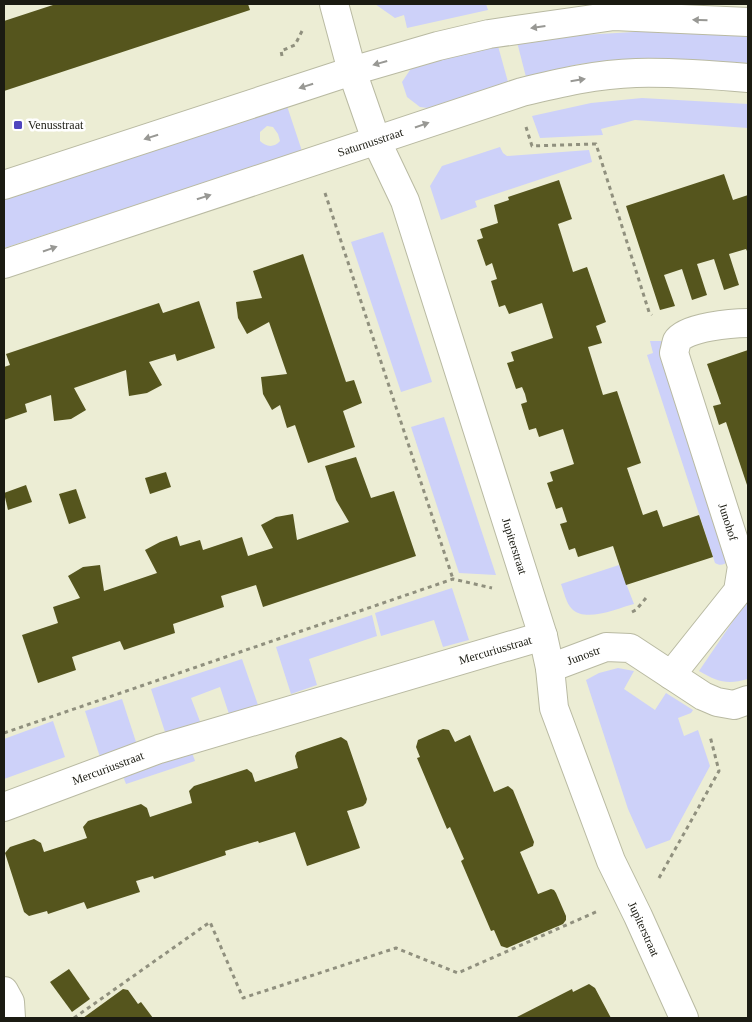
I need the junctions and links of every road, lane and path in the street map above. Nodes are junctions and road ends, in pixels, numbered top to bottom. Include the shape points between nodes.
1 (334, 4) edge
2 (748, 22) edge
3 (352, 71) junction
4 (748, 78) edge
5 (522, 92) junction
6 (376, 140) junction
7 (314, 161) junction
8 (4, 185) edge
9 (4, 264) edge
10 (748, 322) edge
11 (678, 340) junction
12 (453, 579) junction
13 (495, 589) dead end
14 (543, 636) junction
15 (550, 668) junction
16 (671, 675) junction
17 (748, 700) edge
18 (717, 702) junction
19 (4, 733) edge
20 (4, 807) edge
21 (634, 907) junction
22 (4, 991) edge
23 (11, 1018) edge
24 (74, 1018) edge
25 (684, 1018) edge

1 - 3 street
2 -> 3 street via 614,16 490,34
3 - 6 street, Jupiterstraat
3 -> 8 street
5 -> 4 street, Saturnusstraat via 580,79 636,73
6 -> 5 street, Saturnusstraat
5 - 11 path via 523,120 532,146 596,144 649,312
6 - 7 street, Saturnusstraat
6 - 14 street, Jupiterstraat via 405,201
9 -> 7 street, Saturnusstraat
7 - 12 path
10 - 11 street via 726,323 685,334
11 - 16 street, Junohof via 674,353 742,566 738,591
12 - 13 path
12 - 19 path
14 - 15 street, Jupiterstraat
14 - 20 street, Mercuriusstraat via 160,749
15 - 16 street, Junostr via 606,647 630,648
15 - 21 street, Jupiterstraat via 554,708 611,862
16 - 18 street
17 - 18 street via 734,705
18 - 21 path via 705,718 719,771
21 - 24 path via 458,973 396,948 244,998 210,922
21 - 25 street, Jupiterstraat
22 - 23 street via 10,1002

